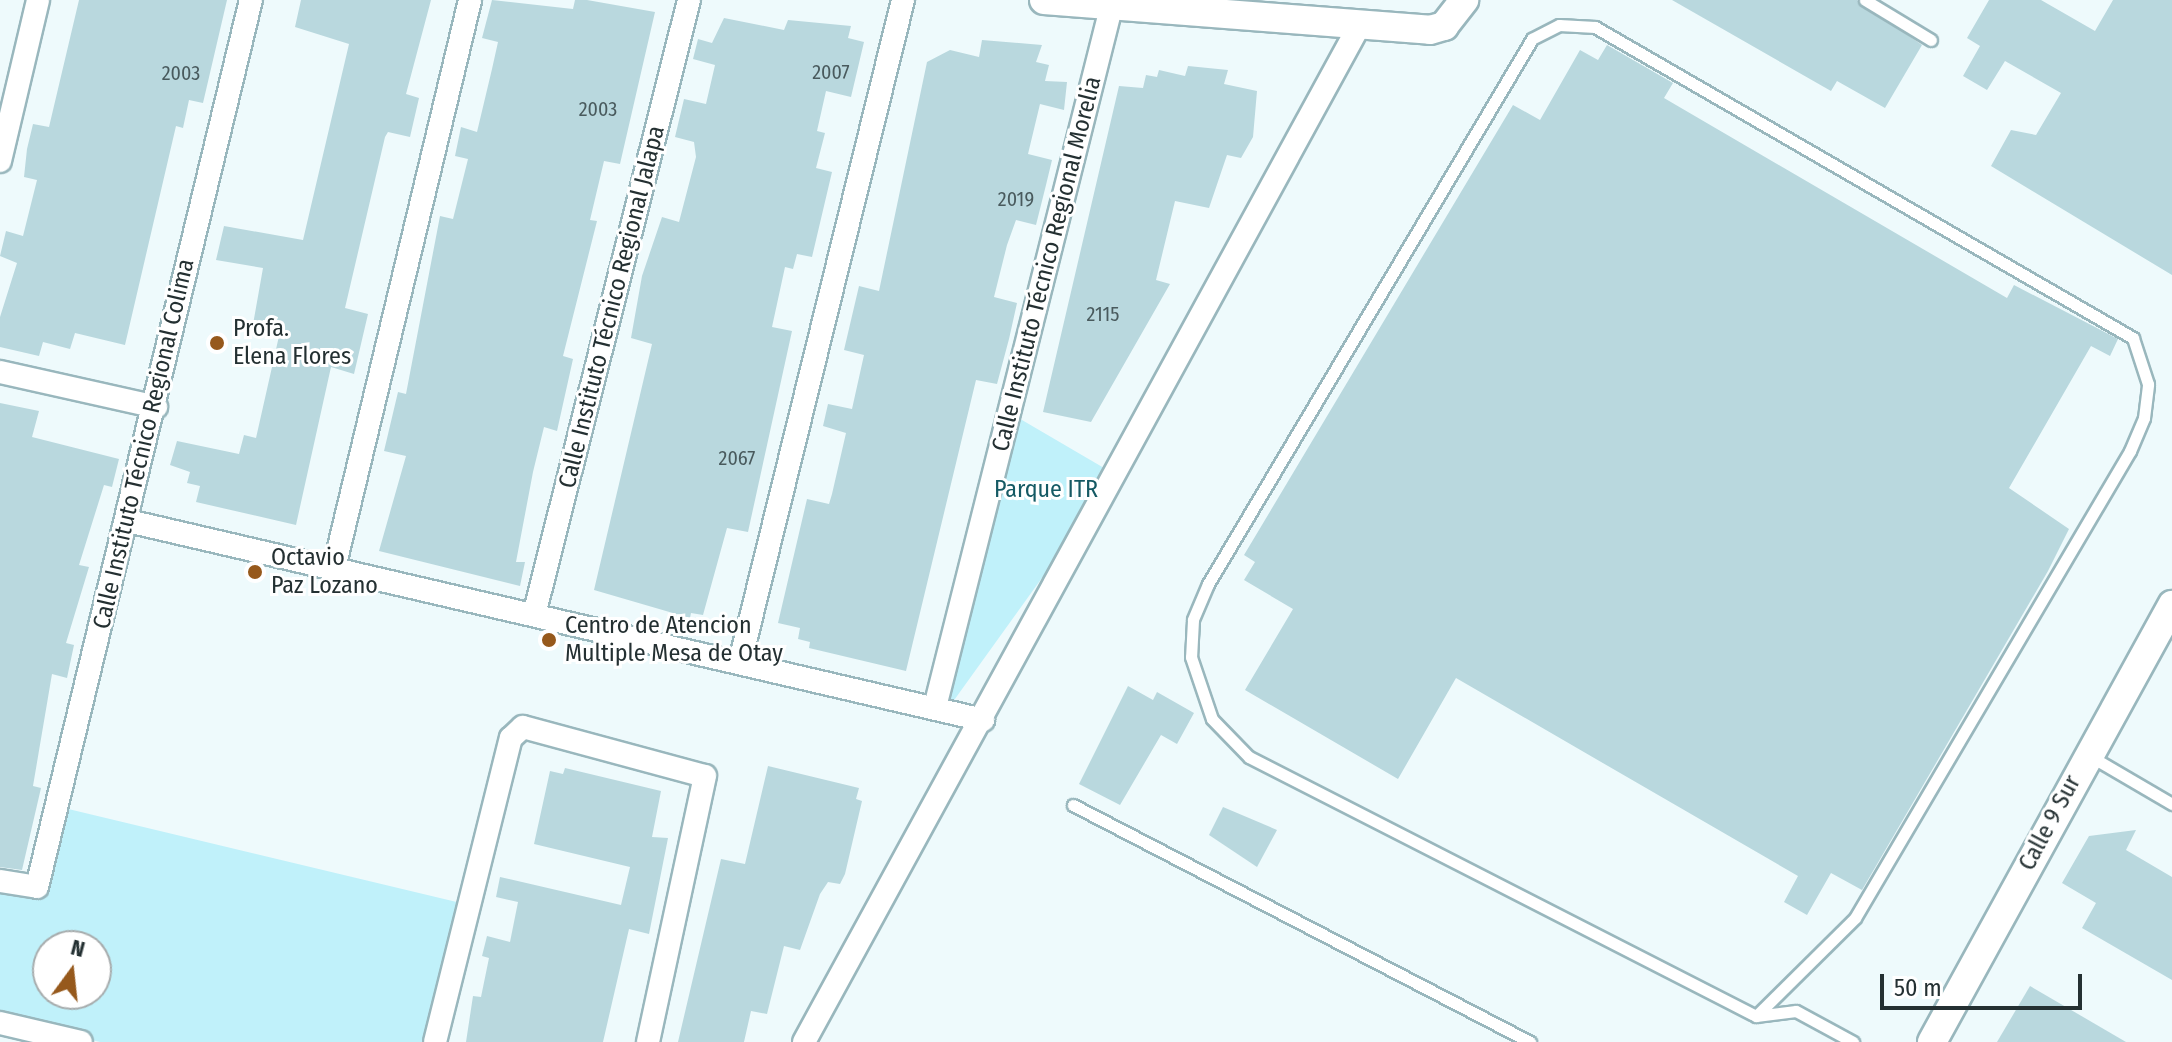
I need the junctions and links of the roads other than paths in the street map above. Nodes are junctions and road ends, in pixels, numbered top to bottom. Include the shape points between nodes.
1 (38, 0) edge
2 (251, 0) edge
3 (470, 0) edge
4 (689, 0) edge
5 (903, 0) edge
6 (1044, 0) edge
7 (1464, 0) edge
8 (1865, 0) edge
9 (1111, 8) junction
10 (1359, 26) junction
11 (1931, 40) dead end
12 (0, 161) edge
13 (0, 372) edge
14 (156, 407) junction
15 (128, 521) junction
16 (334, 568) junction
17 (2172, 605) edge
18 (534, 615) junction
19 (740, 662) junction
20 (935, 707) junction
21 (983, 720) junction
22 (2086, 754) junction
23 (2172, 804) edge
24 (1073, 805) dead end
25 (0, 881) edge
26 (1756, 1016) junction
27 (9, 1031) edge
28 (81, 1042) edge
29 (435, 1042) edge
30 (648, 1042) edge
31 (804, 1042) edge
32 (1530, 1042) edge
33 (1853, 1042) edge
34 (1932, 1042) edge

1 - 12 street
2 - 14 street, Calle Instituto Técnico Regional Colima
3 - 16 street
4 - 18 street, Calle Instituto Técnico Regional Jalapa
5 - 19 street
6 - 9 street
7 - 10 street via 1444,26 1430,30
8 - 11 lane
9 - 10 street
9 - 20 street, Calle Instituto Técnico Regional Morelia
10 - 21 street
13 - 14 street
14 - 15 street, Calle Instituto Técnico Regional Colima
15 - 16 street
15 - 25 street, Calle Instituto Técnico Regional Colima via 36,888
16 - 18 street
17 - 22 street, Calle 9 Sur
18 - 19 street
19 - 20 street
20 - 21 street
21 - 31 street
22 - 23 lane
22 - 34 street, Calle 9 Sur
24 - 32 lane
26 - 26 lane via 1249,757 1212,719 1191,657 1193,620 1208,584 1532,39 1559,25 1595,27 2133,338 2148,384 2144,418 2130,451 1855,918
26 - 33 lane via 1796,1011
27 - 28 street
29 - 30 street via 511,738 523,727 705,776

